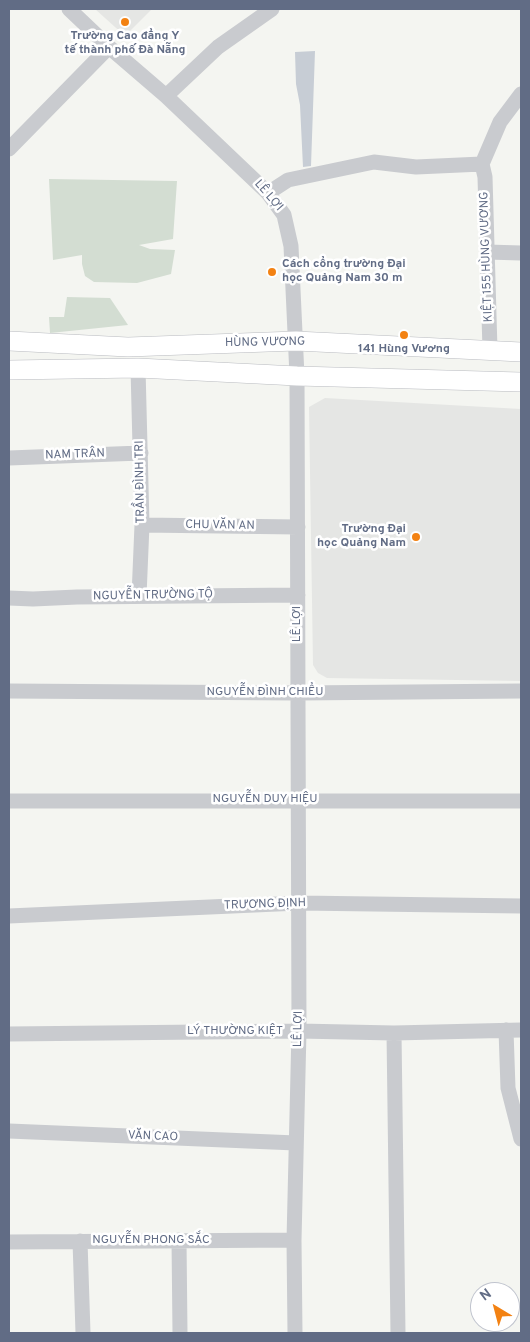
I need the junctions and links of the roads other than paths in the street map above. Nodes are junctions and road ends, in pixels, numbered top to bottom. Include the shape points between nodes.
1 (69, 9) edge
2 (272, 9) edge
3 (109, 47) junction
4 (521, 94) edge
5 (166, 96) junction
6 (9, 149) edge
7 (482, 164) junction
8 (268, 193) junction
9 (487, 252) junction
10 (521, 253) edge
11 (9, 341) edge
12 (296, 341) junction
13 (490, 350) junction
14 (521, 352) edge
15 (138, 368) junction
16 (9, 370) edge
17 (297, 376) junction
18 (521, 382) edge
19 (141, 453) junction
20 (9, 458) edge
21 (142, 525) junction
22 (298, 527) junction
23 (298, 595) junction
24 (139, 596) junction
25 (9, 598) edge
26 (9, 691) edge
27 (521, 691) edge
28 (298, 693) junction
29 (298, 800) junction
30 (9, 801) edge
31 (521, 801) edge
32 (299, 904) junction
33 (521, 906) edge
34 (9, 916) edge
35 (514, 1030) edge
36 (299, 1031) junction
37 (394, 1033) junction
38 (9, 1034) edge
39 (9, 1131) edge
40 (521, 1140) edge
41 (296, 1143) junction
42 (179, 1240) junction
43 (294, 1240) junction
44 (9, 1242) edge
45 (80, 1242) junction
46 (82, 1333) edge
47 (180, 1333) edge
48 (295, 1333) edge
49 (398, 1333) edge

1 - 3 street, LÊ LỢI
2 - 5 street via 218,47
3 - 5 street, LÊ LỢI
3 - 6 street
4 - 7 street via 500,122
5 - 8 street, LÊ LỢI
7 - 8 street via 416,167 374,162 288,180
7 - 9 street, KIỆT 155 HÙNG VƯƠNG
8 - 12 street, LÊ LỢI via 284,215 291,246
9 - 10 street
9 - 13 street, KIỆT 155 HÙNG VƯƠNG
11 - 12 main road, HÙNG VƯƠNG via 128,347
12 - 13 main road, HÙNG VƯƠNG
12 - 17 street, LÊ LỢI
13 - 14 main road, HÙNG VƯƠNG
15 - 16 main road
15 - 17 main road
15 - 19 street, TRẦN ĐÌNH TRI
17 - 18 main road
17 - 22 street, LÊ LỢI
19 - 20 street, NAM TRÂN
19 - 21 street, TRẦN ĐÌNH TRI
21 - 22 street, CHU VĂN AN
21 - 24 street, TRẦN ĐÌNH TRI
22 - 23 street, LÊ LỢI
23 - 24 street, NGUYỄN TRƯỜNG TỘ
23 - 28 street, LÊ LỢI
24 - 25 street, NGUYỄN TRƯỜNG TỘ
26 - 28 street, NGUYỄN ĐÌNH CHIỂU
27 - 28 street, NGUYỄN ĐÌNH CHIỂU
28 - 29 street, LÊ LỢI
29 - 30 street, NGUYỄN DUY HIỆU
29 - 31 street, NGUYỄN DUY HIỆU
29 - 32 street, LÊ LỢI
32 - 33 street, TRƯƠNG ĐỊNH
32 - 34 street, TRƯƠNG ĐỊNH
32 - 36 street, LÊ LỢI
35 - 37 street, LÝ THƯỜNG KIỆT
35 - 40 street via 508,1088
36 - 37 street, LÝ THƯỜNG KIỆT
36 - 38 street, LÝ THƯỜNG KIỆT
36 - 41 street, LÊ LỢI
37 - 49 street
39 - 41 street, VĂN CAO
41 - 43 street, LÊ LỢI
42 - 43 street, NGUYỄN PHONG SẮC
42 - 45 street, NGUYỄN PHONG SẮC
42 - 47 street
43 - 48 street, LÊ LỢI
44 - 45 street, NGUYỄN PHONG SẮC
45 - 46 street

